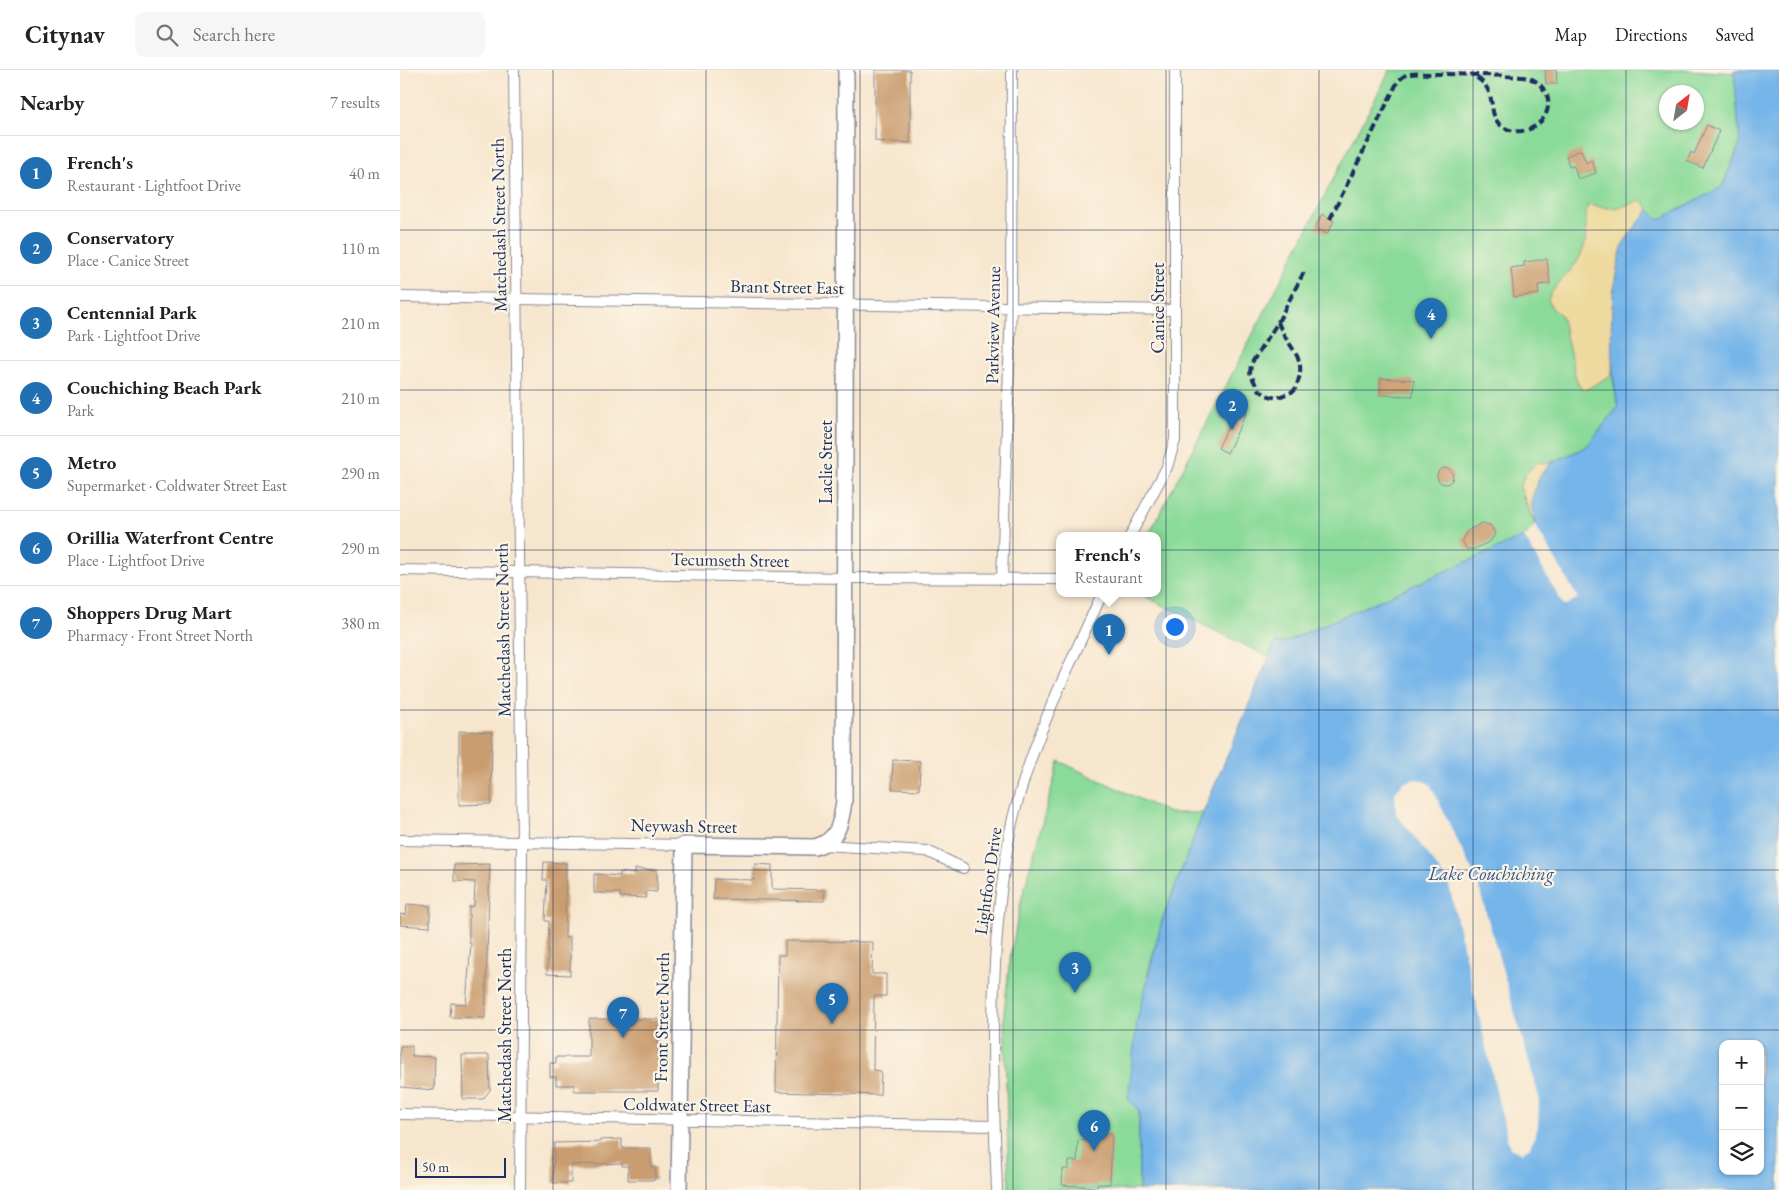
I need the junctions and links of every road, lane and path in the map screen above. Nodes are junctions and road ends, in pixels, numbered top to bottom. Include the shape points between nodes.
1 (514, 70) edge
2 (846, 70) edge
3 (1012, 70) edge
4 (1176, 70) edge
5 (400, 297) edge
6 (517, 299) junction
7 (845, 304) junction
8 (1011, 306) junction
9 (1174, 310) junction
10 (1132, 532) edge
11 (400, 570) edge
12 (518, 572) junction
13 (844, 578) junction
14 (1002, 580) junction
15 (1056, 580) edge
16 (1101, 597) edge
17 (400, 840) edge
18 (522, 842) junction
19 (821, 845) junction
20 (684, 846) junction
21 (964, 868) dead end
22 (400, 1114) edge
23 (520, 1118) junction
24 (678, 1121) junction
25 (993, 1126) junction
26 (520, 1190) edge
27 (679, 1190) edge
28 (997, 1190) edge

1 - 6 street, Matchedash Street North
2 - 7 main road, Laclie Street
3 - 8 street, Parkview Avenue
4 - 9 street, Canice Street
5 - 6 street, Brant Street East
6 - 7 street, Brant Street East
6 - 12 street, Matchedash Street North
7 - 8 street, Brant Street East
7 - 13 main road, Laclie Street
8 - 9 street, Brant Street East
8 - 14 street, Parkview Avenue
9 - 10 street, Canice Street via 1175,440 1167,467
11 - 12 street, Tecumseth Street
12 - 13 street, Tecumseth Street
12 - 18 street, Matchedash Street North
13 - 14 street, Tecumseth Street
13 - 19 main road, Laclie Street via 844,801 841,825 836,834
14 - 15 street, Tecumseth Street
16 - 25 street, Lightfoot Drive via 1040,730 1015,809 995,949
17 - 18 street, Neywash Street
18 - 20 street, Neywash Street
18 - 23 street, Matchedash Street North
19 - 20 main road, Neywash Street
19 - 21 street, Neywash Street via 927,851
20 - 24 main road, Front Street North
22 - 23 street, Coldwater Street East
23 - 24 street, Coldwater Street East
23 - 26 street, Matchedash Street North
24 - 25 street, Coldwater Street East
24 - 27 main road, Front Street North
25 - 28 street, Lightfoot Drive

